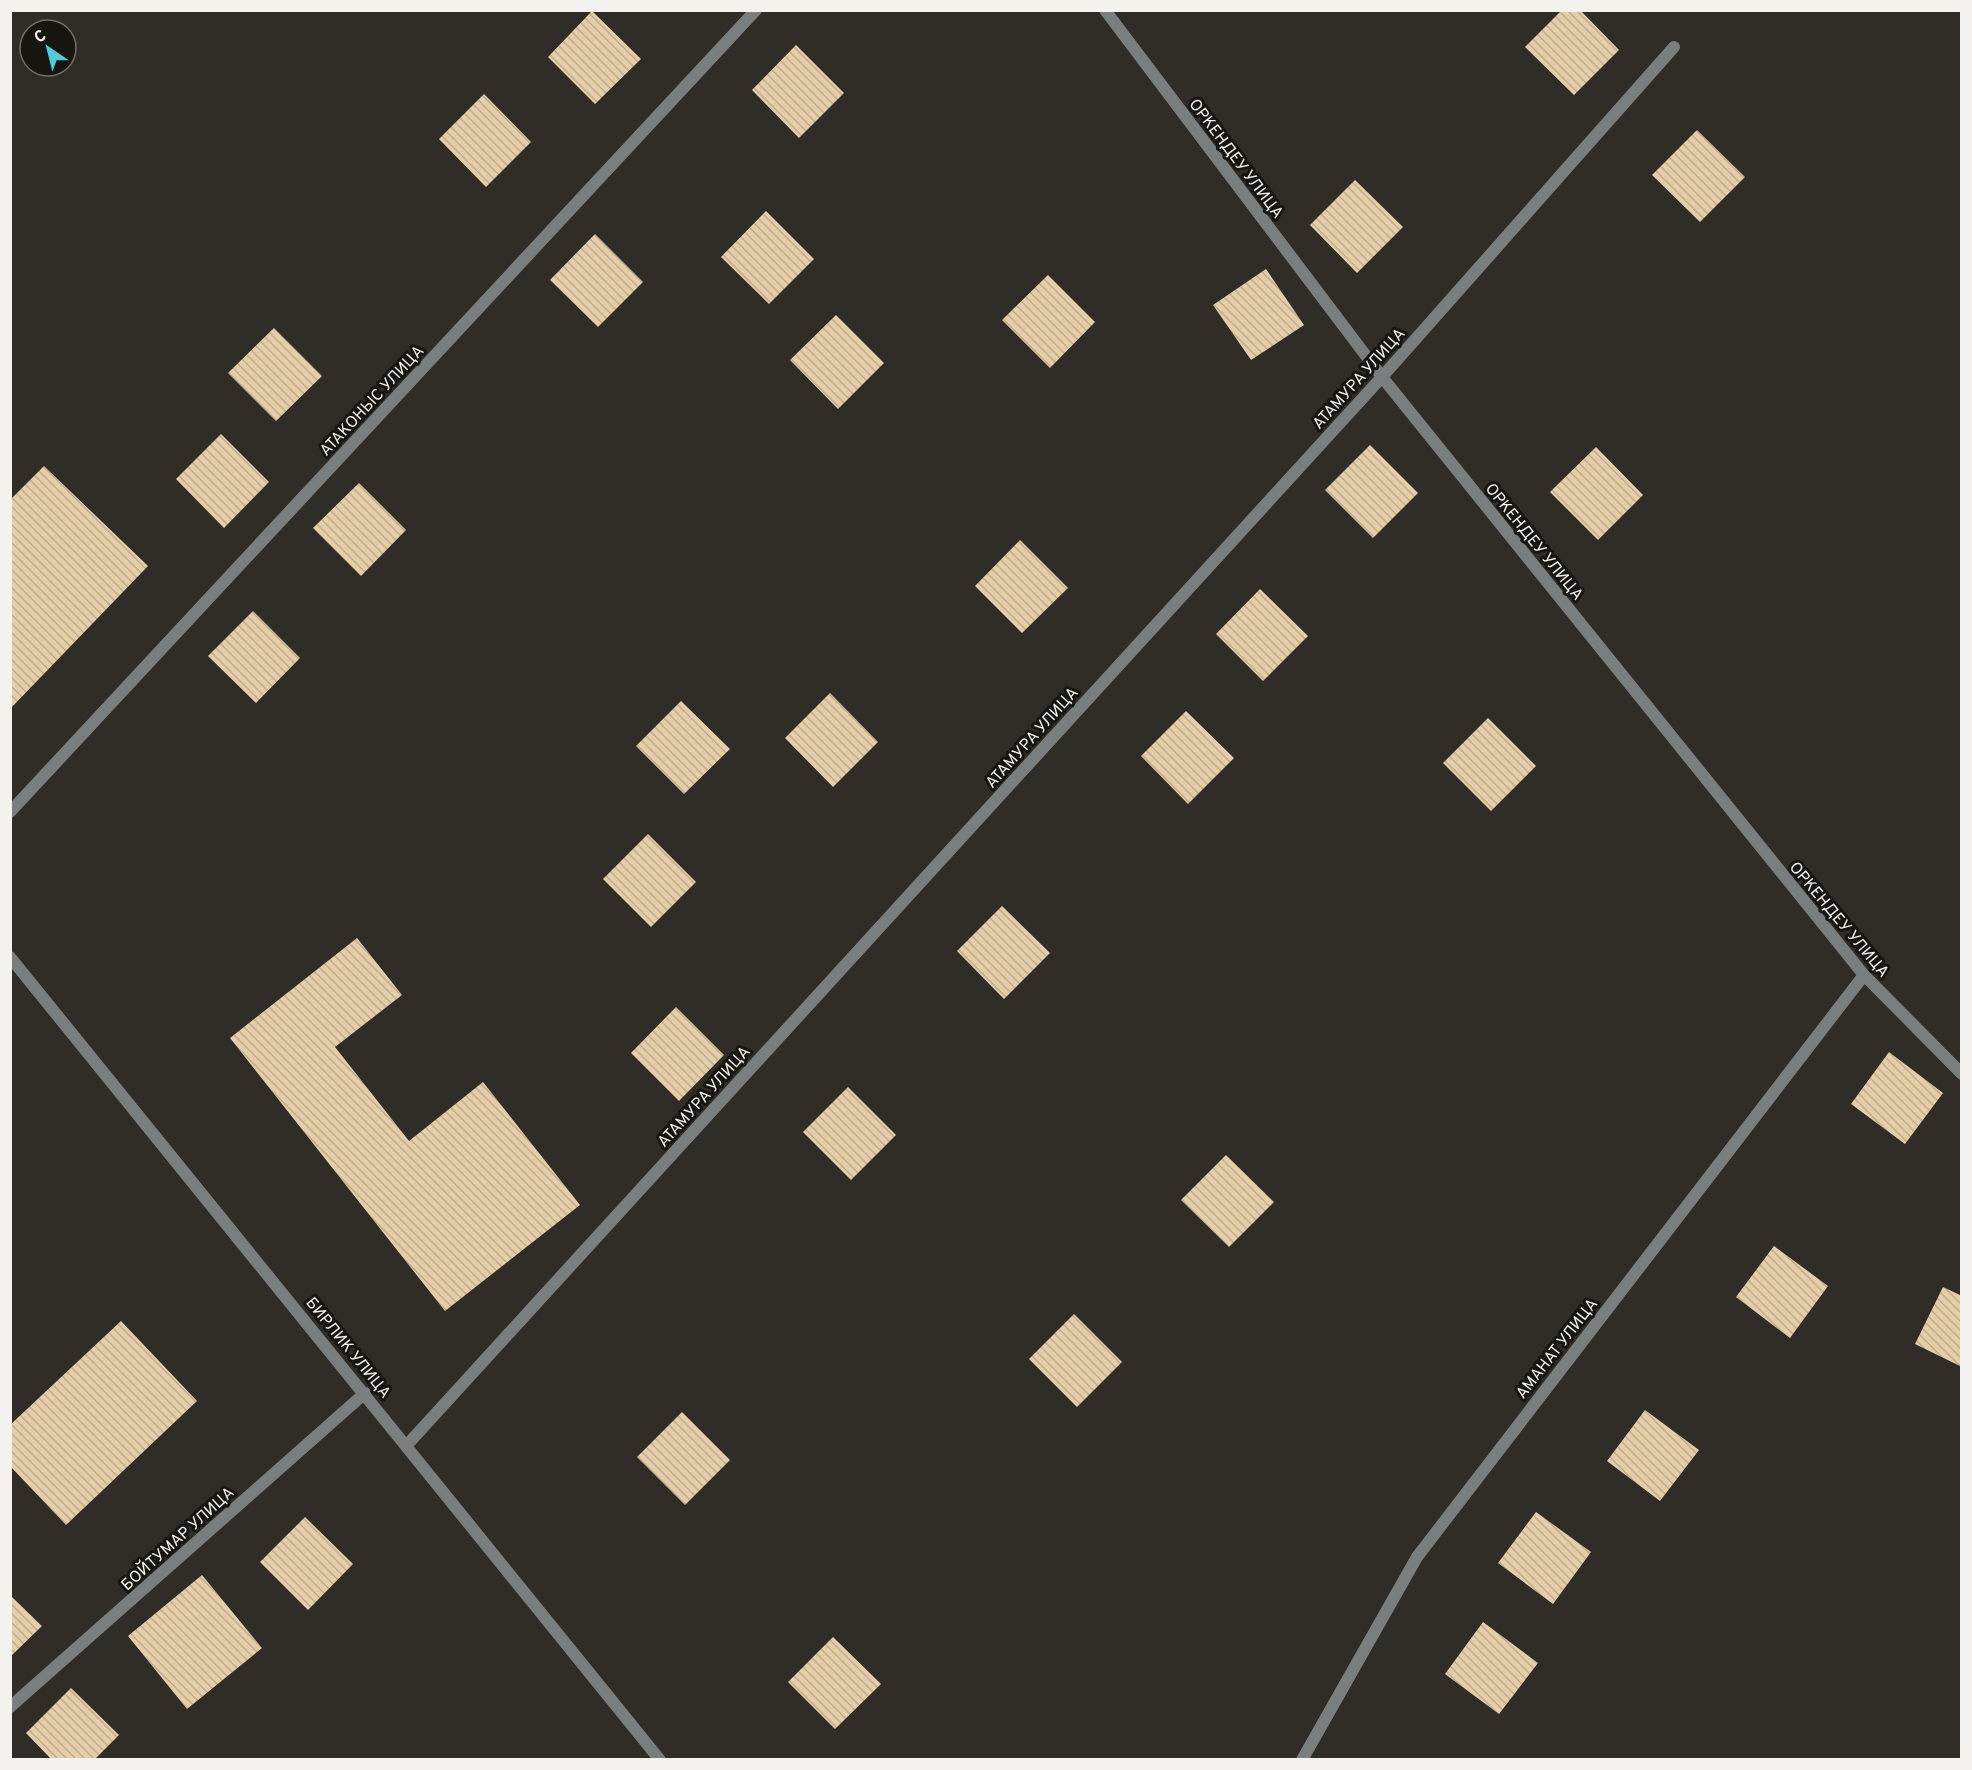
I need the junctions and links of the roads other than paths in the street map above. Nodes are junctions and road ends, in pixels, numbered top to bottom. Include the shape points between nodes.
1 (756, 10) edge
2 (1105, 10) edge
3 (1674, 46) dead end
4 (1382, 377) junction
5 (10, 812) edge
6 (11, 958) edge
7 (1863, 975) junction
8 (1962, 1074) edge
9 (365, 1393) junction
10 (407, 1446) junction
11 (10, 1707) edge
12 (660, 1760) edge
13 (1302, 1760) edge

1 - 5 street, АТАКОНЫС УЛИЦА
2 - 4 street, ОРКЕНДЕУ УЛИЦА
3 - 4 street, АТАМУРА УЛИЦА
4 - 7 street, ОРКЕНДЕУ УЛИЦА
4 - 10 street, АТАМУРА УЛИЦА
6 - 9 street, БИРЛИК УЛИЦА
7 - 8 street, ОРКЕНДЕУ УЛИЦА
7 - 13 street, АМАНАТ УЛИЦА via 1417,1557
9 - 10 street, БИРЛИК УЛИЦА
9 - 11 street, БОЙТУМАР УЛИЦА
10 - 12 street, БИРЛИК УЛИЦА

